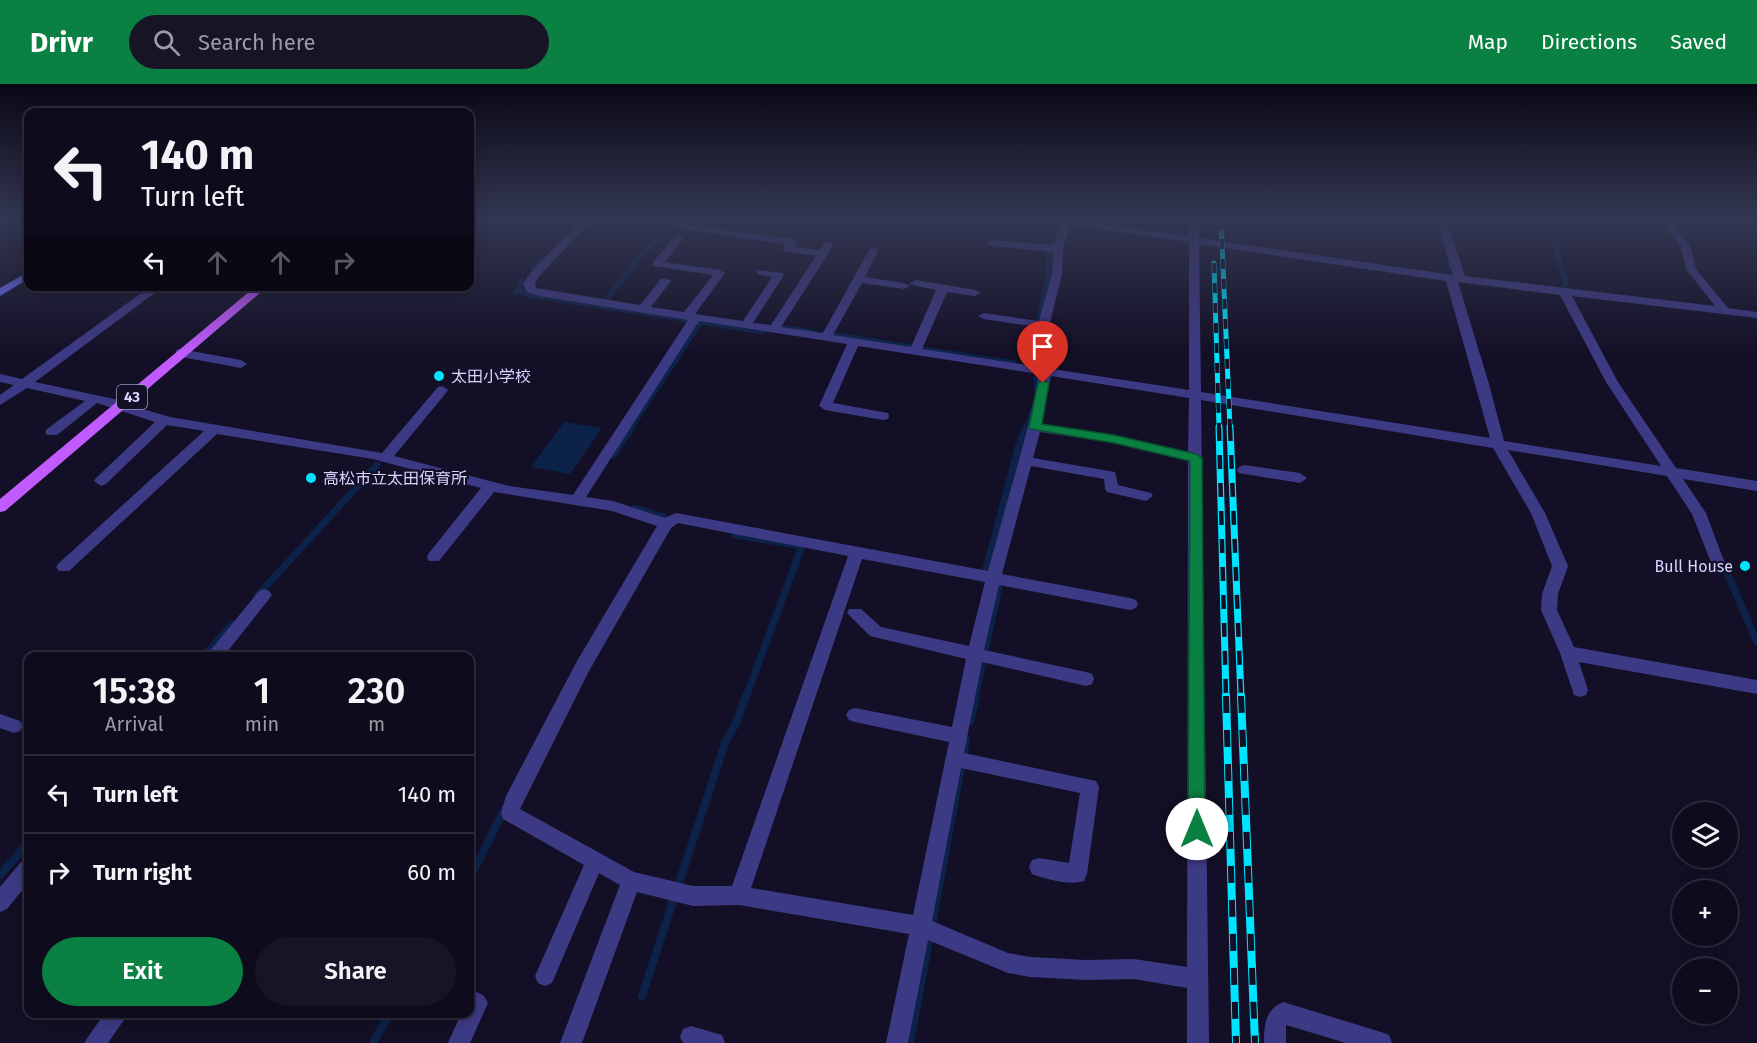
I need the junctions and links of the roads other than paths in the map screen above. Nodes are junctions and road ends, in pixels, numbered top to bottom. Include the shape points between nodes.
1 (545, 264) edge
2 (657, 264) edge
3 (816, 264) edge
4 (866, 264) edge
5 (1057, 264) edge
6 (1194, 264) edge
7 (1355, 264) edge
8 (1452, 264) edge
9 (1690, 264) edge
10 (761, 272) dead end
11 (24, 278) edge
12 (1455, 278) junction
13 (858, 279) junction
14 (665, 281) dead end
15 (943, 288) junction
16 (152, 291) edge
17 (257, 291) edge
18 (1564, 291) junction
19 (0, 293) edge
20 (975, 293) dead end
21 (643, 309) junction
22 (1724, 311) junction
23 (1757, 315) edge
24 (692, 316) junction
25 (984, 316) dead end
26 (746, 324) junction
27 (1044, 325) junction
28 (774, 329) junction
29 (826, 338) junction
30 (854, 342) junction
31 (915, 352) junction
32 (180, 353) junction
33 (241, 364) dead end
34 (1039, 371) junction
35 (0, 378) edge
36 (25, 383) junction
37 (442, 390) dead end
38 (1196, 394) junction
39 (95, 399) junction
40 (0, 401) edge
41 (121, 406) junction
42 (883, 416) dead end
43 (165, 420) junction
44 (1035, 427) junction
45 (214, 429) junction
46 (52, 432) dead end
47 (1498, 444) junction
48 (385, 458) junction
49 (1196, 458) junction
50 (1026, 461) junction
51 (1244, 470) dead end
52 (1670, 471) junction
53 (1300, 478) dead end
54 (101, 481) dead end
55 (491, 486) junction
56 (1757, 486) edge
57 (1146, 496) dead end
58 (577, 500) junction
59 (0, 507) edge
60 (666, 524) junction
61 (857, 552) junction
62 (434, 557) dead end
63 (1717, 561) dead end
64 (64, 567) dead end
65 (993, 579) junction
66 (264, 595) dead end
67 (1130, 604) dead end
68 (855, 613) dead end
69 (217, 652) edge
70 (1568, 652) junction
71 (975, 655) junction
72 (1086, 679) dead end
73 (1757, 687) edge
74 (1580, 690) dead end
75 (855, 715) dead end
76 (957, 736) junction
77 (953, 759) junction
78 (595, 861) junction
79 (1039, 867) dead end
80 (24, 874) edge
81 (632, 881) junction
82 (739, 896) junction
83 (0, 902) edge
84 (920, 926) junction
85 (545, 976) dead end
86 (1197, 979) junction
87 (477, 1003) dead end
88 (474, 1010) edge
89 (114, 1018) edge
90 (470, 1018) edge
91 (692, 1037) dead end
92 (95, 1043) edge
93 (459, 1043) edge
94 (571, 1043) edge
95 (714, 1043) edge
96 (897, 1043) edge
97 (1198, 1043) edge
98 (1275, 1043) edge
99 (1381, 1043) edge

1 - 21 street via 529,284 531,290
2 - 24 street via 720,273
3 - 28 street
4 - 13 street
5 - 27 street
6 - 38 street
7 - 12 street
8 - 12 street
9 - 22 street
10 - 26 street via 779,275
11 - 19 street
12 - 18 street
12 - 47 street
13 - 15 street
13 - 29 street
14 - 21 street
15 - 20 street
15 - 31 street
16 - 36 street
17 - 32 main road, 43
18 - 22 street
18 - 52 street via 1612,382
21 - 24 street
22 - 23 street
24 - 26 street
24 - 58 street
25 - 27 street
26 - 28 street
27 - 34 street
28 - 29 street
29 - 30 street
30 - 31 street
30 - 42 street via 825,406
31 - 34 street
32 - 33 street
32 - 41 main road, 43
34 - 38 street
34 - 44 street
35 - 36 street
36 - 39 street
36 - 40 street
37 - 48 street
38 - 47 street
38 - 49 street
39 - 41 street
39 - 46 street
41 - 43 street
41 - 59 main road, 43
43 - 45 street
43 - 54 street
44 - 49 street via 1114,439
44 - 50 street
45 - 48 street
45 - 64 street
47 - 52 street
47 - 70 street via 1538,513 1560,566 1550,594 1550,610
48 - 55 street
49 - 86 street
50 - 57 street via 1110,475 1112,489
50 - 65 street
51 - 53 street
52 - 56 street
52 - 63 street via 1699,513
55 - 58 street
55 - 62 street
58 - 60 street via 613,506
60 - 61 street via 676,518
60 - 78 street via 583,666 512,802 510,813
61 - 65 street
61 - 82 street
65 - 67 street
65 - 71 street
66 - 69 street
68 - 71 street via 876,633
70 - 73 street
70 - 74 street
71 - 72 street
71 - 76 street
75 - 76 street
76 - 77 street
77 - 79 street via 1090,787 1077,874
77 - 84 street
78 - 81 street
78 - 85 street
80 - 83 street
81 - 82 street via 693,896
81 - 94 street
82 - 84 street
84 - 86 street via 1008,963 1086,970 1134,969
84 - 96 street
86 - 97 street
87 - 88 street
89 - 92 street
90 - 93 street
91 - 95 street
98 - 99 street via 1274,1025 1282,1013

